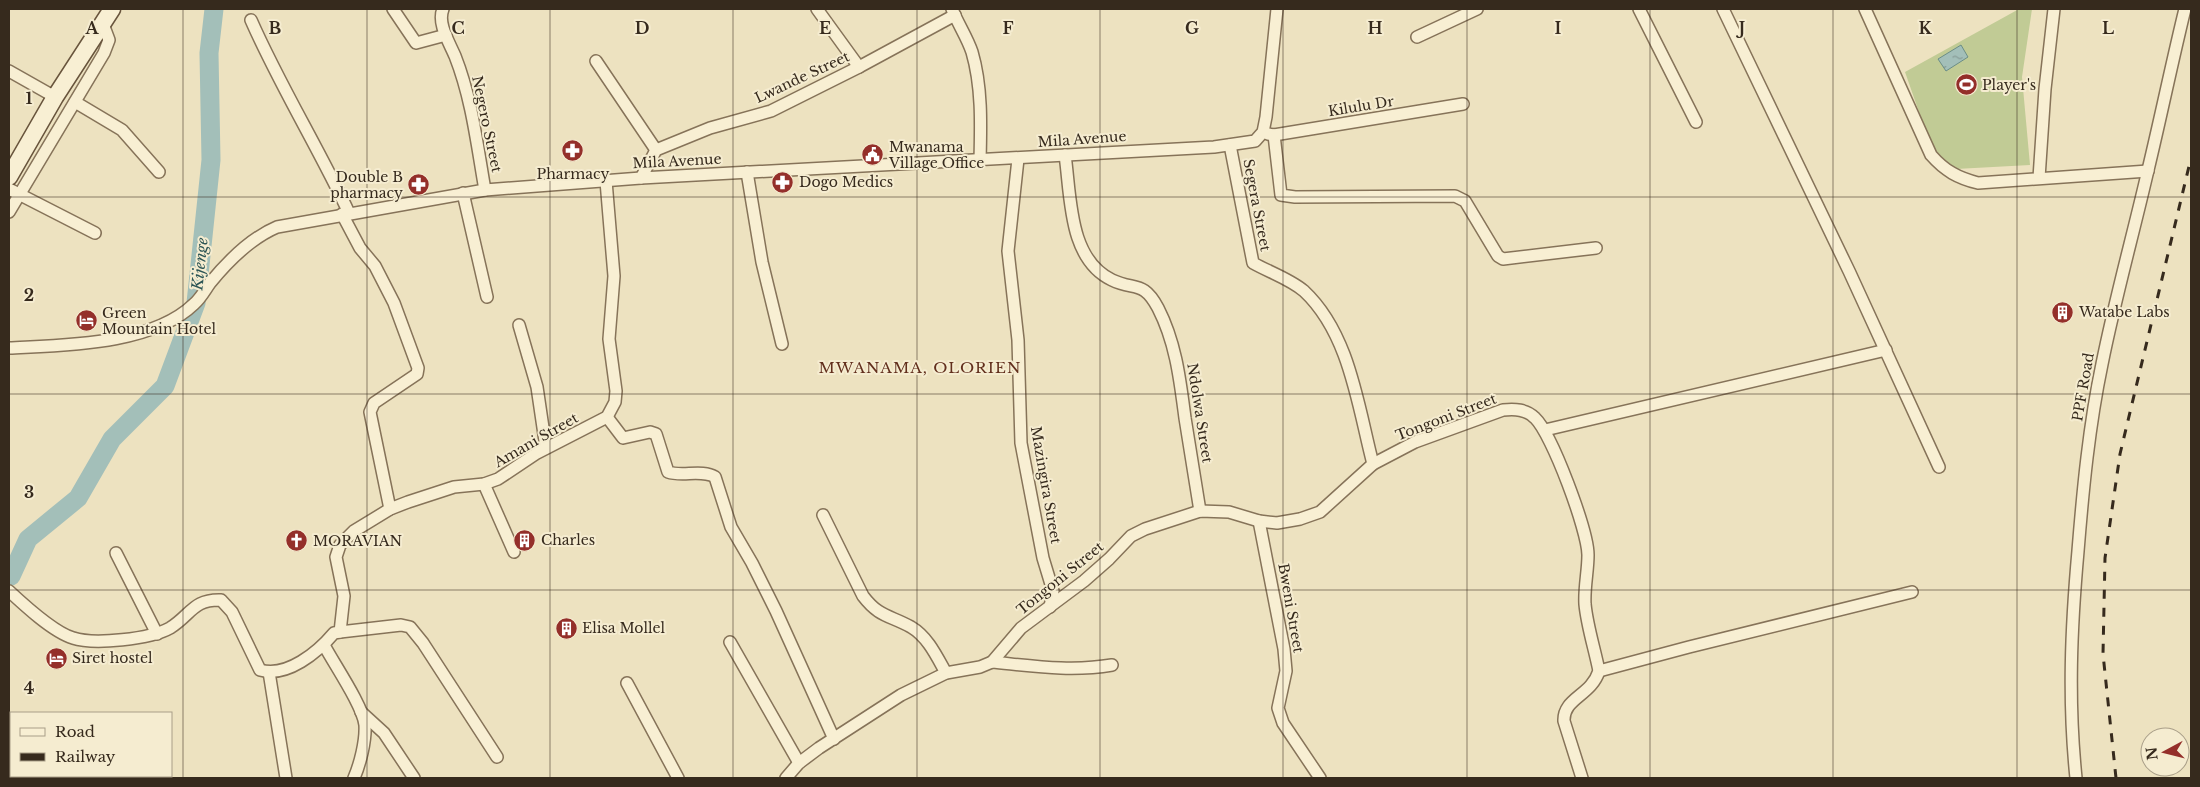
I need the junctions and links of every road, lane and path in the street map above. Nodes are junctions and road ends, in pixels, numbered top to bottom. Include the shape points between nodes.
1 (112, 9) edge
2 (393, 9) edge
3 (443, 9) edge
4 (816, 9) edge
5 (1277, 9) edge
6 (1476, 9) edge
7 (1639, 9) edge
8 (1723, 9) edge
9 (1865, 9) edge
10 (2054, 9) edge
11 (2185, 9) edge
12 (953, 12) edge
13 (251, 20) dead end
14 (103, 24) junction
15 (446, 35) junction
16 (1418, 37) dead end
17 (596, 61) dead end
18 (859, 67) junction
19 (9, 71) edge
20 (55, 97) junction
21 (74, 102) junction
22 (1464, 104) dead end
23 (1696, 122) dead end
24 (1268, 134) junction
25 (1230, 145) junction
26 (656, 150) junction
27 (1065, 155) junction
28 (1018, 159) junction
29 (980, 160) junction
30 (2148, 170) junction
31 (159, 172) dead end
32 (747, 172) junction
33 (9, 177) edge
34 (641, 178) junction
35 (2039, 178) junction
36 (606, 182) junction
37 (485, 190) junction
38 (14, 192) edge
39 (463, 193) junction
40 (9, 212) edge
41 (345, 213) junction
42 (95, 233) dead end
43 (1596, 248) dead end
44 (488, 297) dead end
45 (519, 325) dead end
46 (782, 344) dead end
47 (9, 348) edge
48 (1886, 350) junction
49 (607, 417) junction
50 (1545, 430) junction
51 (546, 448) junction
52 (1373, 464) junction
53 (1939, 467) dead end
54 (484, 484) junction
55 (390, 509) junction
56 (1200, 511) junction
57 (823, 515) dead end
58 (1259, 521) junction
59 (514, 552) dead end
60 (116, 553) dead end
61 (9, 590) edge
62 (1912, 592) dead end
63 (1050, 607) junction
64 (340, 632) junction
65 (157, 634) junction
66 (730, 642) dead end
67 (324, 645) junction
68 (992, 662) junction
69 (1112, 666) dead end
70 (1599, 671) junction
71 (269, 672) junction
72 (946, 673) junction
73 (627, 683) dead end
74 (361, 712) junction
75 (834, 739) junction
76 (497, 756) dead end
77 (799, 764) junction
78 (286, 778) edge
79 (354, 778) edge
80 (414, 778) edge
81 (678, 778) edge
82 (786, 778) edge
83 (1320, 778) edge
84 (1582, 778) edge
85 (2076, 778) edge

1 - 14 main road
2 - 15 street via 416,43
3 - 15 street, Negero Street via 441,20
4 - 18 street
5 - 24 street
6 - 16 street
7 - 23 street
8 - 48 street
9 - 35 street via 1931,155 1942,167 1959,178 1978,183
10 - 35 street
11 - 30 street, PPF Road
12 - 18 street, Lwande Street
12 - 29 street via 967,39 976,70
13 - 41 street via 268,58 322,156
14 - 20 main road
14 - 21 street via 109,40
15 - 37 street, Negero Street via 462,73
17 - 26 street
18 - 26 street, Lwande Street via 771,111 710,128
19 - 20 street
20 - 33 main road
21 - 31 street via 122,130
21 - 38 street
22 - 24 street, Kilulu Dr
24 - 25 street, Mila Avenue via 1255,141
24 - 43 street via 1282,195 1455,196 1465,200 1503,259
25 - 27 street, Mila Avenue
25 - 52 street, Segera Street via 1253,263 1303,290 1330,323 1346,361
26 - 34 street
27 - 28 street, Mila Avenue
27 - 56 street, Ndolwa Street via 1077,240 1087,259 1112,280 1142,288 1158,308 1174,350 1181,376
28 - 29 street, Mila Avenue
28 - 63 street, Mazingira Street via 1008,251 1018,340 1021,443 1043,558 1053,591
29 - 32 street, Mila Avenue
30 - 35 street
30 - 85 street, PPF Road via 2102,364 2086,464 2070,662
32 - 34 street, Mila Avenue
32 - 46 street via 762,262
34 - 36 street, Mila Avenue
36 - 37 street, Mila Avenue
36 - 49 street via 614,276 609,339 616,390 615,402
37 - 39 street, Mila Avenue
38 - 40 street
38 - 42 street
39 - 41 street, Mila Avenue
39 - 44 street
41 - 47 street, Mila Avenue via 277,227 252,240 212,281 196,303 181,315 154,328 92,343
41 - 55 street via 360,248 375,266 394,303 418,368 417,374 374,403 370,412
45 - 51 street via 537,387
48 - 50 street
48 - 53 street
49 - 51 street, Amani Street
49 - 75 street via 623,438 650,432 656,434 668,472 715,477 731,527 780,619
50 - 52 street, Tongoni Street via 1535,417 1526,412 1503,410 1415,442
50 - 70 street, Tongoni Street via 1583,527 1588,554 1585,605
51 - 54 street, Amani Street via 512,471
52 - 58 street, Tongoni Street via 1320,512 1285,522
54 - 55 street, Amani Street via 454,488
54 - 59 street
55 - 64 street, Amani Street via 340,545 336,557 344,596
56 - 58 street, Tongoni Street via 1229,512
56 - 63 street, Tongoni Street via 1131,536 1109,559
57 - 72 street via 870,605 880,614 911,627 924,638
58 - 83 street, Bweni Street via 1284,650 1286,671 1278,708 1283,723
60 - 65 street
61 - 65 street via 55,628 73,638 124,640
62 - 70 street
63 - 68 street, Tongoni Street via 1021,628
64 - 67 street via 334,632
64 - 76 street via 401,625 410,628
65 - 71 street via 170,628 201,602 221,600 232,612 260,670
66 - 77 street
67 - 71 street via 304,660
67 - 74 street
68 - 69 street via 1065,670
68 - 72 street via 980,668
70 - 84 street via 1589,689 1570,703 1564,713
71 - 78 street
72 - 75 street via 901,695
73 - 81 street
74 - 79 street via 365,725
74 - 80 street via 384,733
75 - 77 street
77 - 82 street

